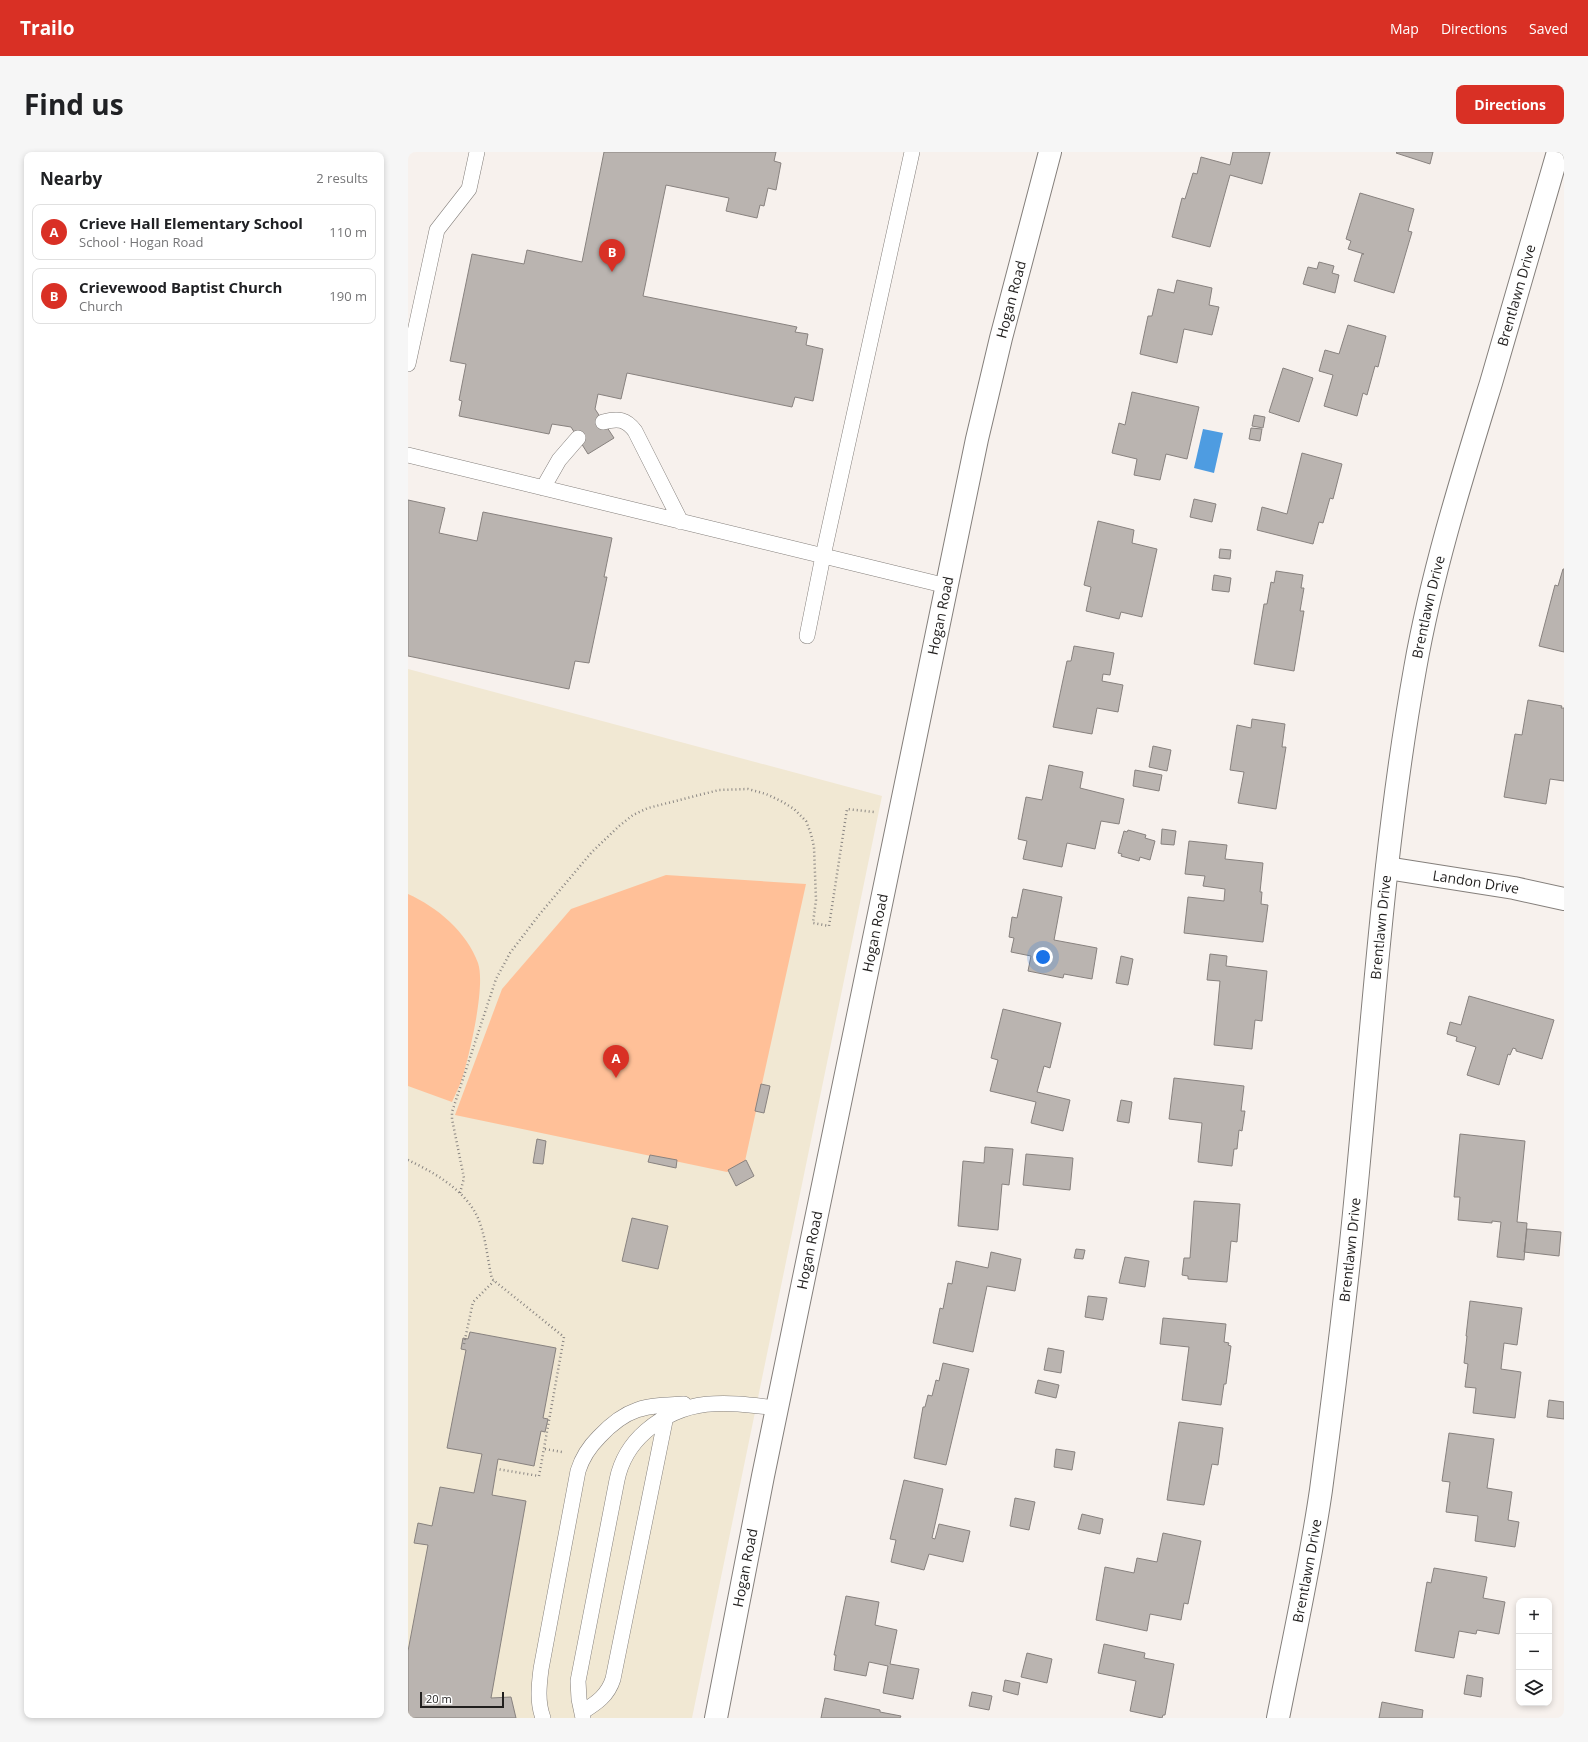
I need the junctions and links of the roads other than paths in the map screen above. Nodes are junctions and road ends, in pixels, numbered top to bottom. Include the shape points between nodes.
1 (477, 152) edge
2 (912, 152) edge
3 (1558, 152) edge
4 (1045, 153) edge
5 (408, 364) edge
6 (604, 422) dead end
7 (578, 438) dead end
8 (408, 455) edge
9 (543, 488) junction
10 (681, 522) junction
11 (823, 556) junction
12 (947, 586) junction
13 (807, 636) dead end
14 (1387, 868) junction
15 (1564, 899) edge
16 (713, 1403) junction
17 (777, 1408) junction
18 (666, 1416) junction
19 (583, 1715) edge
20 (543, 1718) edge
21 (716, 1718) edge
22 (1278, 1718) edge

1 - 5 lane via 469,189 437,230
2 - 11 lane
3 - 14 street, Brentlawn Drive via 1461,483 1428,609 1415,665 1402,747
4 - 12 street, Hogan Road via 979,431
6 - 10 lane via 620,420 635,431
7 - 9 lane via 558,460
8 - 9 lane
9 - 10 lane
10 - 11 lane
11 - 12 lane
11 - 13 lane
12 - 17 street, Hogan Road
14 - 15 street, Landon Drive via 1514,888
14 - 22 street, Brentlawn Drive via 1351,1244 1320,1491
16 - 17 lane
16 - 18 lane
16 - 20 lane via 662,1405 634,1410 607,1428 581,1460 538,1686
17 - 21 street, Hogan Road
18 - 19 lane via 613,1679 604,1697
18 - 19 lane via 636,1441 620,1468 578,1681

